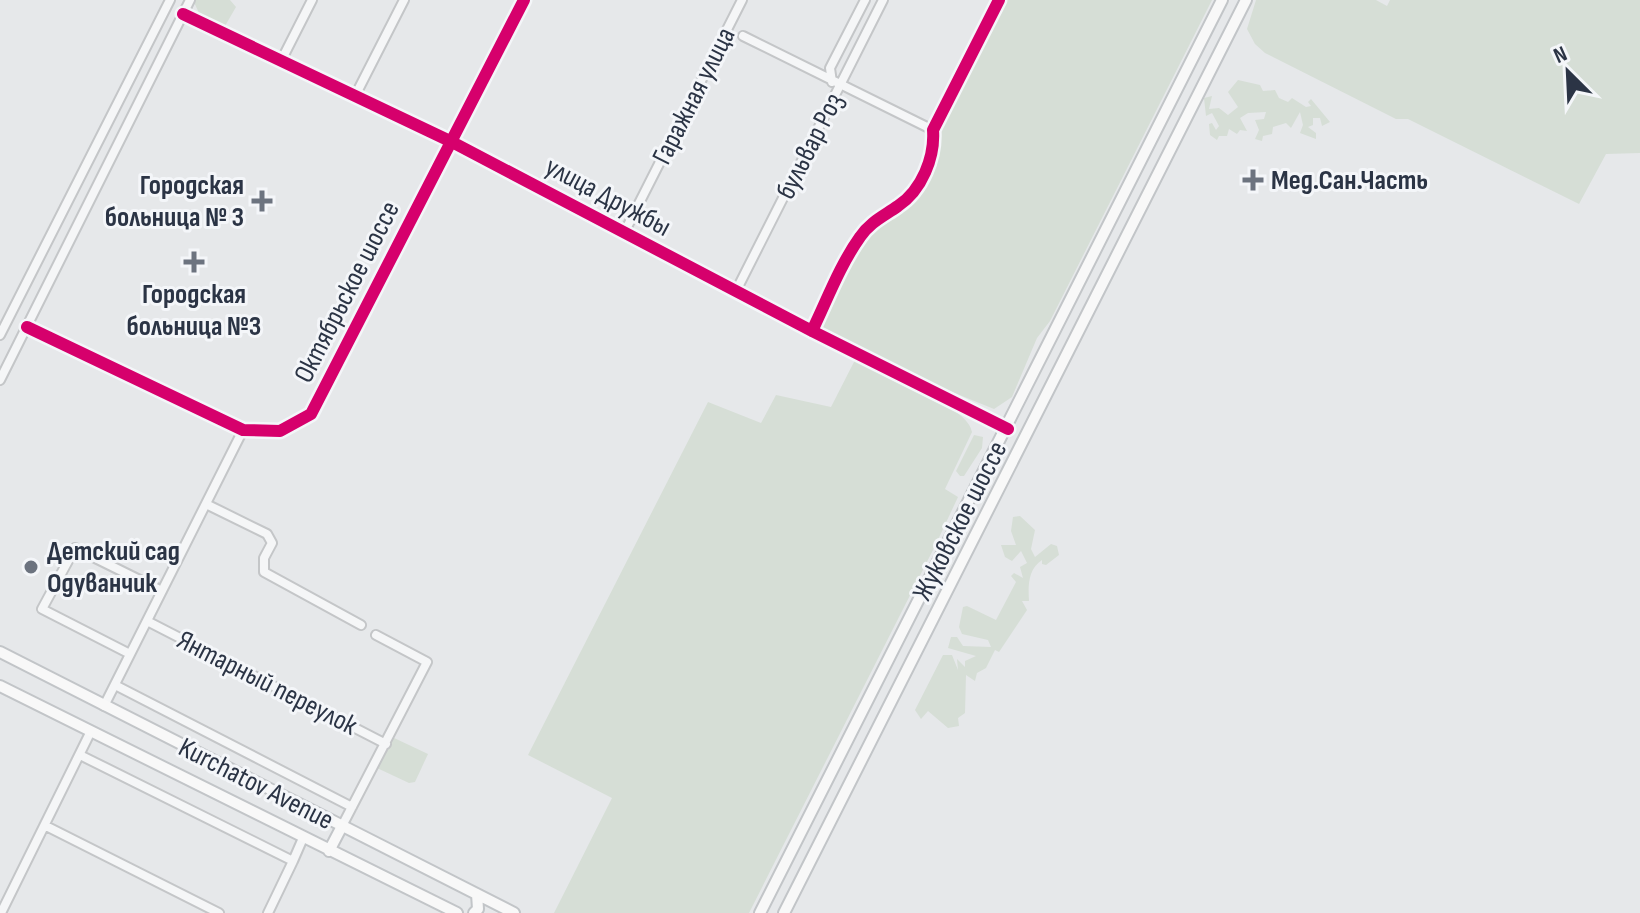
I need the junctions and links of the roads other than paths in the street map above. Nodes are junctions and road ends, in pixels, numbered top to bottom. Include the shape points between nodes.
1 (190, 0) edge
2 (312, 0) edge
3 (404, 0) edge
4 (524, 0) edge
5 (742, 0) edge
6 (865, 0) edge
7 (883, 0) edge
8 (999, 0) edge
9 (1222, 0) edge
10 (1246, 0) edge
11 (166, 1) edge
12 (183, 14) junction
13 (743, 36) dead end
14 (281, 61) junction
15 (132, 75) junction
16 (151, 81) junction
17 (837, 83) junction
18 (355, 96) junction
19 (933, 130) junction
20 (452, 142) junction
21 (624, 233) junction
22 (736, 291) junction
23 (27, 327) junction
24 (812, 331) junction
25 (0, 335) edge
26 (1055, 335) junction
27 (1074, 344) junction
28 (0, 380) edge
29 (1008, 429) junction
30 (243, 430) junction
31 (206, 504) junction
32 (957, 524) junction
33 (978, 535) junction
34 (162, 591) junction
35 (147, 621) junction
36 (361, 625) dead end
37 (376, 635) dead end
38 (0, 652) edge
39 (130, 654) junction
40 (115, 685) junction
41 (0, 686) edge
42 (104, 706) junction
43 (864, 708) junction
44 (885, 719) junction
45 (91, 731) junction
46 (386, 744) junction
47 (82, 756) junction
48 (352, 807) junction
49 (46, 826) junction
50 (341, 828) junction
51 (303, 838) junction
52 (329, 851) junction
53 (293, 861) junction
54 (477, 894) junction
55 (1, 913) edge
56 (219, 913) edge
57 (268, 913) edge
58 (457, 913) edge
59 (474, 913) edge
60 (514, 913) edge
61 (760, 913) edge
62 (784, 913) edge

1 - 12 street
2 - 14 street
3 - 18 street
4 - 20 street, Октябрьское шоссе
5 - 21 street, Гаражная улица
6 - 17 street via 830,68
7 - 17 street, бульвар Роз
8 - 19 street
9 - 26 main road, Жуковское шоссе
10 - 27 main road, Жуковское шоссе
11 - 15 street
12 - 14 street, улица Дружбы
12 - 16 street
13 - 17 street
14 - 18 street, улица Дружбы
15 - 16 street via 137,86
15 - 25 street
16 - 23 street
17 - 19 street
17 - 22 street, бульвар Роз
18 - 20 street, улица Дружбы
19 - 24 street via 934,148 912,193 860,236
20 - 21 street, улица Дружбы
20 - 30 street, Октябрьское шоссе via 311,414 280,431
21 - 22 street, улица Дружбы
22 - 24 street, улица Дружбы
23 - 28 street
23 - 30 street, Октябрьское шоссе
24 - 29 street, улица Дружбы
26 - 27 main road via 1069,337
26 - 29 main road, Жуковское шоссе
27 - 33 main road, Жуковское шоссе
29 - 32 main road, Жуковское шоссе
30 - 31 street
31 - 34 street
31 - 36 street via 267,534 272,543 264,572
32 - 33 main road via 961,531
32 - 43 main road, Жуковское шоссе
33 - 44 main road, Жуковское шоссе
34 - 35 street
34 - 39 street via 75,548 42,609
35 - 39 street
35 - 46 street, Янтарный переулок
37 - 46 street via 427,662
38 - 42 main road, Kurchatov Avenue
39 - 40 street
40 - 42 street
40 - 48 street
41 - 45 main road, Kurchatov Avenue
42 - 50 main road, Kurchatov Avenue
43 - 44 main road via 877,708
43 - 61 main road, Жуковское шоссе
44 - 62 main road, Жуковское шоссе
45 - 47 street
45 - 51 main road, Kurchatov Avenue
46 - 48 street
47 - 49 street
47 - 53 street
48 - 50 street
49 - 55 street
49 - 56 street
50 - 52 main road
50 - 54 main road, Kurchatov Avenue
51 - 52 main road, Kurchatov Avenue
51 - 53 street
52 - 58 main road, Kurchatov Avenue
53 - 57 street
54 - 59 main road
54 - 60 main road, Kurchatov Avenue

